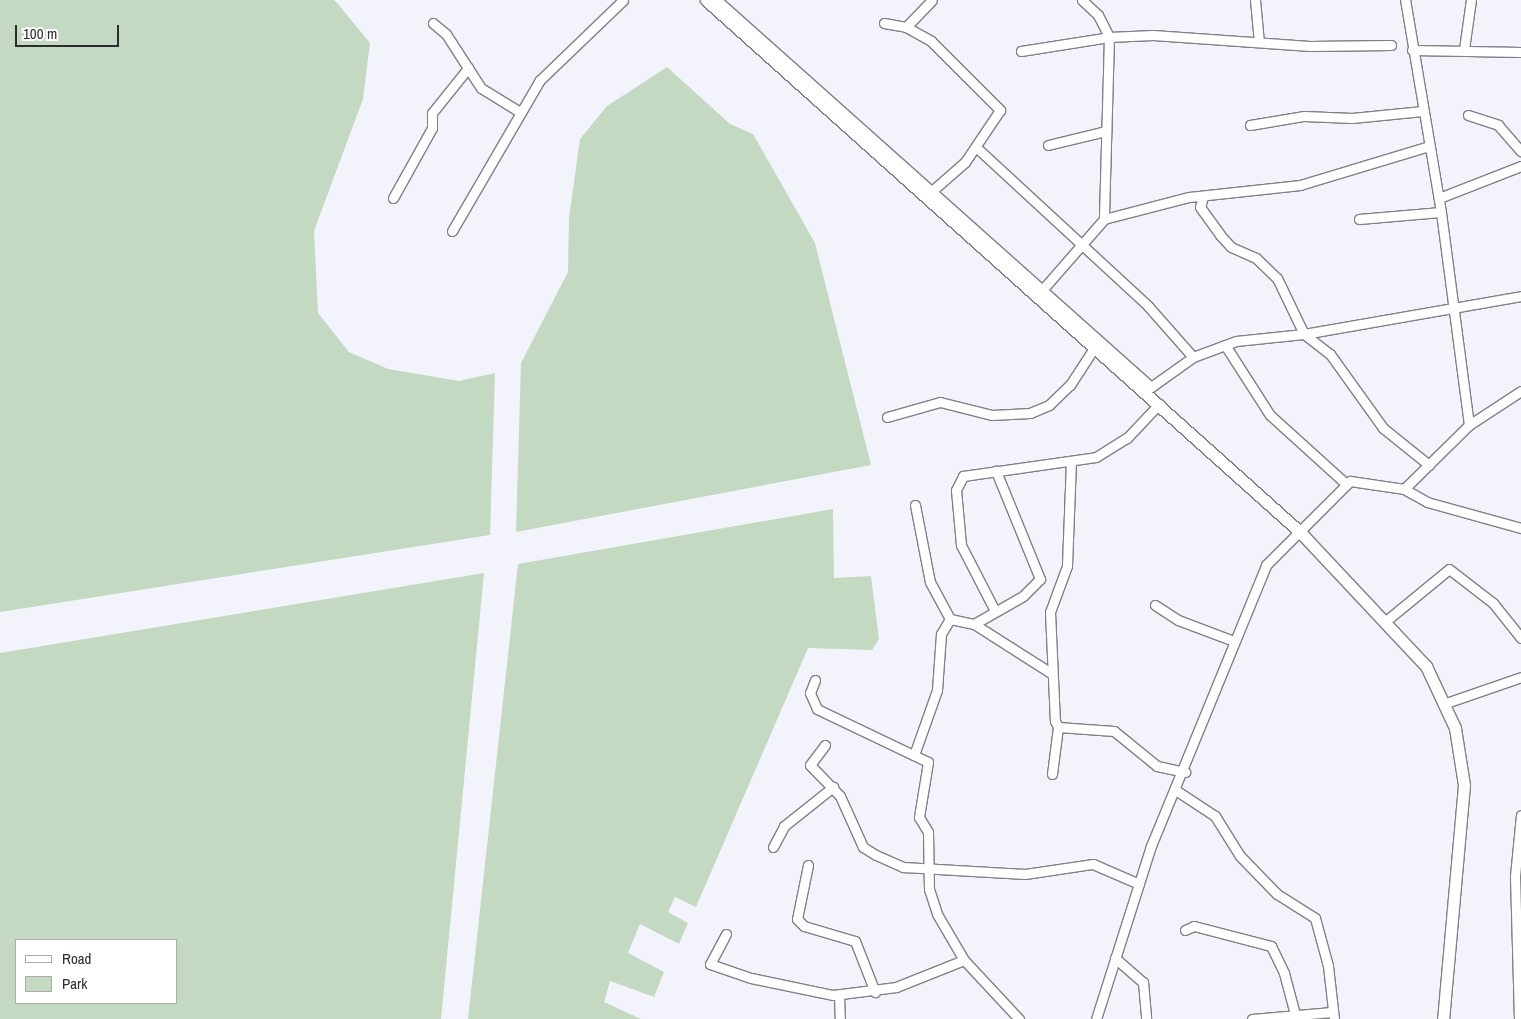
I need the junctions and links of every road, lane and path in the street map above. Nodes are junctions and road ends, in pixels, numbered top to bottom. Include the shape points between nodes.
1 (623, 0) edge
2 (706, 0) edge
3 (717, 0) edge
4 (932, 0) edge
5 (1082, 0) edge
6 (1255, 0) edge
7 (1405, 0) edge
8 (1471, 0) edge
9 (433, 24) dead end
10 (884, 24) dead end
11 (906, 27) junction
12 (1108, 37) junction
13 (1259, 42) junction
14 (1391, 45) dead end
15 (1464, 49) junction
16 (1412, 50) junction
17 (1021, 51) dead end
18 (1521, 52) edge
19 (468, 68) junction
20 (1423, 111) junction
21 (520, 112) junction
22 (1468, 115) dead end
23 (1250, 125) dead end
24 (1106, 131) junction
25 (1048, 144) dead end
26 (1430, 146) junction
27 (977, 148) junction
28 (1521, 151) edge
29 (1521, 166) edge
30 (933, 190) junction
31 (1203, 197) junction
32 (394, 198) dead end
33 (1438, 198) junction
34 (1441, 212) junction
35 (1359, 218) dead end
36 (1104, 219) junction
37 (452, 231) dead end
38 (1081, 247) junction
39 (1043, 289) junction
40 (1521, 296) edge
41 (1454, 307) junction
42 (1304, 334) junction
43 (1225, 345) junction
44 (1094, 348) junction
45 (1193, 357) junction
46 (1521, 391) edge
47 (1159, 404) junction
48 (887, 417) dead end
49 (1469, 425) junction
50 (1071, 461) junction
51 (1429, 465) junction
52 (996, 470) junction
53 (1346, 484) junction
54 (1404, 489) junction
55 (915, 505) dead end
56 (1521, 528) edge
57 (1301, 533) junction
58 (1155, 605) dead end
59 (994, 609) junction
60 (950, 619) junction
61 (1388, 620) junction
62 (974, 624) junction
63 (1521, 638) edge
64 (1234, 642) junction
65 (1051, 673) junction
66 (1521, 677) edge
67 (815, 680) dead end
68 (1446, 703) junction
69 (1058, 727) junction
70 (825, 745) dead end
71 (914, 755) junction
72 (1185, 772) junction
73 (1052, 774) dead end
74 (833, 787) junction
75 (1177, 790) junction
76 (1521, 814) edge
77 (773, 847) dead end
78 (808, 865) dead end
79 (928, 868) junction
80 (1139, 884) junction
81 (1185, 930) dead end
82 (726, 934) dead end
83 (1115, 958) junction
84 (964, 960) junction
85 (875, 992) junction
86 (839, 995) junction
87 (1333, 1016) edge
88 (1296, 1018) junction
89 (840, 1019) edge
90 (1019, 1019) edge
91 (1096, 1019) edge
92 (1146, 1019) edge
93 (1252, 1019) edge
94 (1443, 1019) edge
95 (1519, 1019) edge

1 - 21 street via 540,80
2 - 44 main road
3 - 30 street
4 - 11 street
5 - 12 street via 1098,15
6 - 13 street
7 - 16 street
8 - 15 street
9 - 19 street via 446,34
10 - 11 street
11 - 27 street via 931,41 1000,110
12 - 13 street
12 - 17 street
12 - 24 street
13 - 14 street
15 - 16 street
15 - 18 street
16 - 20 street
19 - 21 street via 481,88
19 - 32 street via 432,113 432,128
20 - 23 street via 1352,118 1304,116
20 - 26 street
21 - 37 street
22 - 28 street via 1498,125
24 - 25 street
24 - 36 street
26 - 31 street via 1300,185
26 - 33 street
27 - 30 street
27 - 38 street
29 - 33 street
30 - 39 street
31 - 36 street
31 - 42 street via 1200,207 1230,248 1256,258 1284,288
33 - 34 street
34 - 35 street
34 - 41 street
36 - 38 street
38 - 39 street
38 - 45 street via 1148,306
39 - 45 street via 1151,387
40 - 41 street
41 - 42 street
41 - 49 street
42 - 43 street
42 - 51 street via 1330,354 1383,428
43 - 45 street
43 - 53 street via 1270,416
44 - 47 main road
44 - 48 street via 1070,385 1049,404 1030,413 992,415 940,402
46 - 49 street
47 - 50 street via 1112,450
47 - 57 main road
49 - 51 street
50 - 52 street
50 - 65 street via 1067,566 1050,612
51 - 54 street
52 - 59 street via 1040,578 1023,596
52 - 59 street via 962,476 956,490 961,545
53 - 54 street via 1361,479
53 - 57 street
54 - 56 street via 1427,502
55 - 60 street via 930,582
57 - 61 main road
57 - 64 street via 1286,542 1266,565
58 - 64 street via 1178,620
59 - 62 street
60 - 62 street
60 - 71 street via 941,634 937,690
61 - 63 street via 1448,568 1493,604
61 - 68 main road via 1426,666
62 - 65 street
64 - 72 street
65 - 69 street
66 - 68 street
67 - 71 street via 810,693 817,709
68 - 94 main road via 1464,785
69 - 72 street via 1114,731 1157,766
69 - 73 street
70 - 74 street via 810,765
71 - 79 street via 928,762 929,768 919,817 928,832
72 - 75 street
74 - 77 street via 784,826
74 - 79 street via 846,805 866,851 903,867
75 - 80 street
75 - 87 street via 1215,816 1240,856 1277,894 1315,918 1328,966
76 - 95 street via 1515,876
78 - 85 street via 797,920 804,926 855,941
79 - 80 street via 1025,874 1093,864
79 - 84 street via 928,889 937,914
80 - 83 street
81 - 88 street via 1194,926 1271,946 1284,973
82 - 86 street via 710,964 751,978
83 - 91 street
83 - 92 street via 1143,982
84 - 85 street via 922,979
84 - 90 street
85 - 86 street
86 - 89 street
87 - 88 street
88 - 93 street

